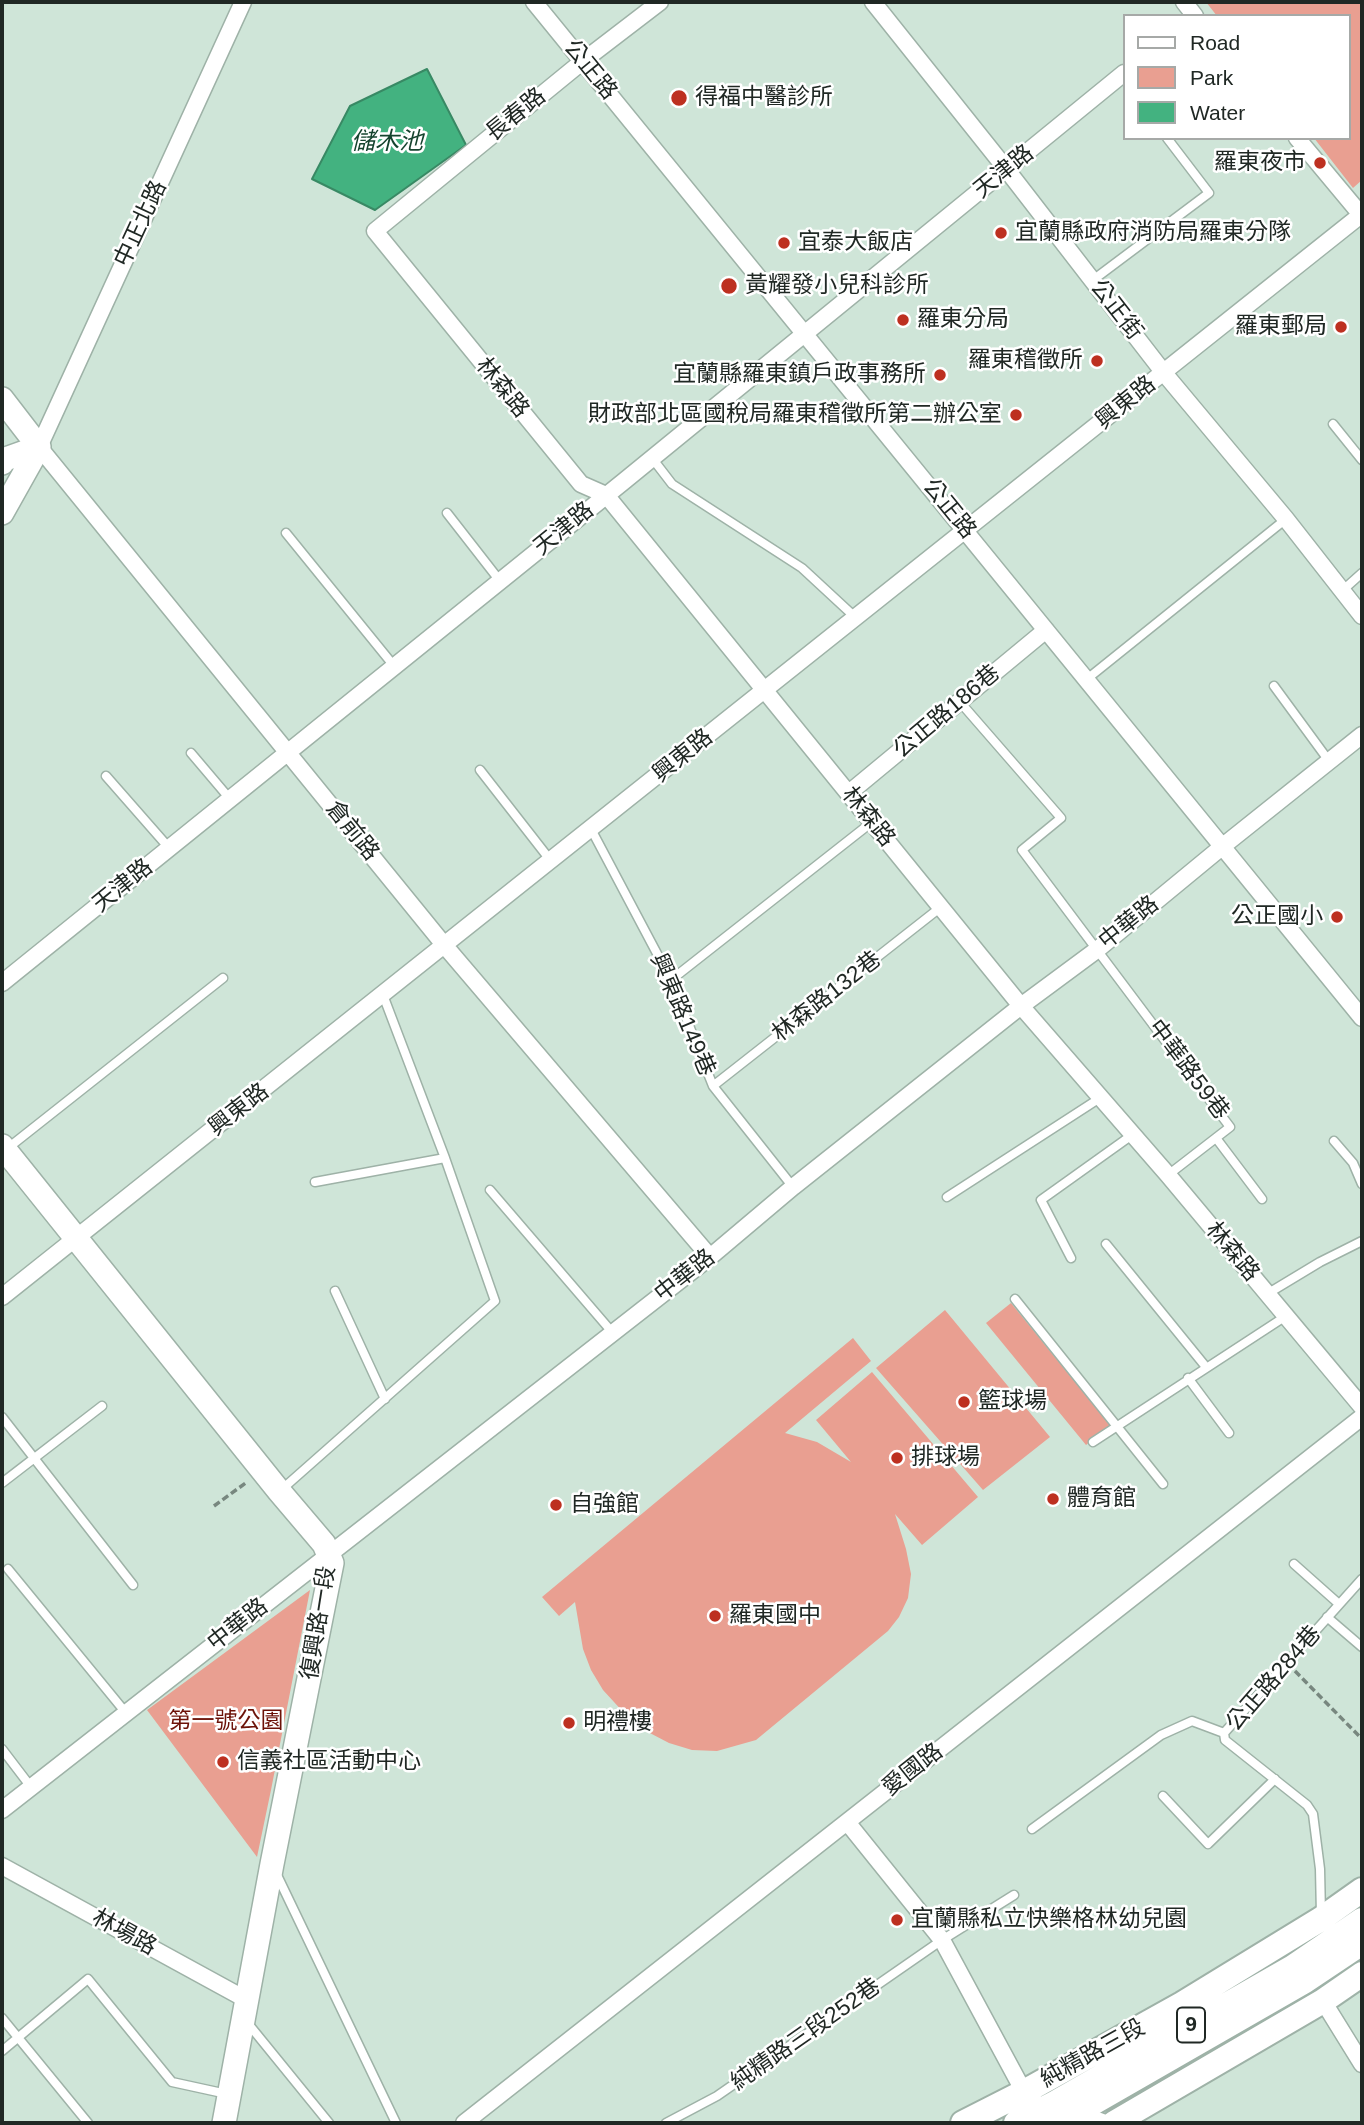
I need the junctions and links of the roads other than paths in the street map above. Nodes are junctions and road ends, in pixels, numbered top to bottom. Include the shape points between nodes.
1 (243, 2) edge
2 (534, 2) edge
3 (660, 2) edge
4 (873, 2) edge
5 (583, 61) junction
6 (1122, 78) edge
7 (1169, 140) edge
8 (1299, 140) edge
9 (1007, 170) junction
10 (1362, 215) edge
11 (375, 231) joint
12 (1093, 280) junction
13 (805, 334) junction
14 (1164, 373) junction
15 (2, 399) edge
16 (1333, 424) dead end
17 (38, 447) junction
18 (653, 458) junction
19 (1362, 460) edge
20 (2, 463) edge
21 (606, 495) junction
22 (2, 513) edge
23 (447, 513) dead end
24 (1286, 519) junction
25 (966, 530) junction
26 (286, 533) dead end
27 (1362, 573) edge
28 (500, 581) junction
29 (1343, 590) junction
30 (1362, 616) edge
31 (856, 618) junction
32 (1046, 630) junction
33 (394, 666) junction
34 (1087, 679) junction
35 (1273, 686) dead end
36 (765, 691) junction
37 (960, 702) junction
38 (1362, 735) edge
39 (287, 752) junction
40 (191, 753) dead end
41 (1329, 761) junction
42 (480, 770) dead end
43 (106, 776) dead end
44 (849, 793) junction
45 (230, 799) junction
46 (873, 822) junction
47 (591, 829) junction
48 (1223, 846) junction
49 (170, 849) junction
50 (551, 861) junction
51 (941, 907) junction
52 (445, 946) junction
53 (1098, 949) junction
54 (223, 978) dead end
55 (671, 980) junction
56 (2, 983) edge
57 (383, 995) junction
58 (1021, 1006) junction
59 (1362, 1018) edge
60 (713, 1086) junction
61 (1100, 1098) junction
62 (1132, 1135) junction
63 (1216, 1138) junction
64 (1334, 1141) dead end
65 (3, 1148) edge
66 (445, 1158) junction
67 (1168, 1175) junction
68 (315, 1182) dead end
69 (1362, 1184) edge
70 (793, 1187) junction
71 (490, 1190) dead end
72 (947, 1197) dead end
73 (1262, 1199) dead end
74 (76, 1239) junction
75 (1362, 1241) edge
76 (1106, 1244) dead end
77 (709, 1257) junction
78 (1071, 1258) dead end
79 (335, 1291) dead end
80 (1268, 1294) junction
81 (2, 1297) edge
82 (1015, 1299) dead end
83 (1286, 1315) junction
84 (611, 1332) junction
85 (1206, 1367) junction
86 (1188, 1378) junction
87 (385, 1399) junction
88 (102, 1406) dead end
89 (1362, 1407) edge
90 (2, 1417) edge
91 (1362, 1417) edge
92 (1118, 1426) junction
93 (1229, 1433) dead end
94 (1093, 1442) dead end
95 (33, 1458) junction
96 (2, 1483) edge
97 (1163, 1484) dead end
98 (279, 1491) junction
99 (329, 1553) junction
100 (1294, 1564) dead end
101 (8, 1569) dead end
102 (1362, 1579) edge
103 (134, 1585) dead end
104 (1339, 1604) junction
105 (1327, 1617) junction
106 (1362, 1647) edge
107 (126, 1713) junction
108 (1224, 1733) junction
109 (2, 1749) edge
110 (1275, 1779) junction
111 (31, 1787) junction
112 (1163, 1796) dead end
113 (2, 1810) edge
114 (847, 1822) junction
115 (1032, 1829) dead end
116 (272, 1864) junction
117 (2, 1866) edge
118 (1362, 1891) edge
119 (1014, 1895) dead end
120 (1321, 1919) junction
121 (1362, 1920) edge
122 (942, 1940) junction
123 (1362, 1943) edge
124 (1362, 1974) edge
125 (1323, 2001) junction
126 (246, 2009) junction
127 (2, 2018) edge
128 (18, 2039) junction
129 (2, 2051) edge
130 (1362, 2064) edge
131 (1024, 2092) junction
132 (229, 2094) junction
133 (1063, 2113) edge
134 (88, 2123) edge
135 (224, 2123) edge
136 (329, 2123) edge
137 (396, 2123) edge
138 (464, 2123) edge
139 (666, 2123) edge
140 (963, 2123) edge
141 (1016, 2123) edge
142 (1105, 2123) edge
143 (1114, 2123) edge

1 - 17 street, 中正北路
2 - 5 street, 公正路
3 - 5 street, 長春路
4 - 9 street, 公正街
5 - 11 street, 長春路
5 - 13 street, 公正路
6 - 9 street, 天津路
7 - 12 lane via 1209,193
8 - 10 street
9 - 12 street, 公正街
9 - 13 street, 天津路
10 - 14 street, 興東路
11 - 21 street, 林森路 via 581,484
12 - 14 street, 公正街
13 - 18 street, 天津路
13 - 25 street, 公正路
14 - 24 street, 公正街
14 - 25 street, 興東路
15 - 17 main road, 倉前路
16 - 19 lane
17 - 20 main road
17 - 22 main road, 中正北路
17 - 39 street, 倉前路
18 - 21 street, 天津路
18 - 31 lane via 673,484 802,568
21 - 28 street, 天津路
21 - 36 street, 林森路
23 - 28 lane
24 - 29 street, 公正街
24 - 34 lane
25 - 31 street, 興東路
25 - 32 street, 公正路
26 - 33 lane
27 - 29 lane
28 - 33 street, 天津路
29 - 30 street, 公正街
31 - 36 street, 興東路
32 - 34 street, 公正路
32 - 37 street, 公正路186巷
33 - 39 street, 天津路
34 - 48 street, 公正路
35 - 41 lane
36 - 44 street, 林森路
36 - 47 street, 興東路
37 - 44 street, 公正路186巷
37 - 53 lane via 1061,818 1022,850
38 - 41 street, 中華路
39 - 45 street, 天津路
39 - 52 street, 倉前路
40 - 45 lane
41 - 48 street, 中華路
42 - 50 lane
43 - 49 lane
44 - 46 street, 林森路
45 - 49 street, 天津路
46 - 51 street, 林森路
46 - 55 lane
47 - 50 street, 興東路
47 - 55 lane, 興東路149巷
48 - 53 street, 中華路
48 - 59 street, 公正路
49 - 56 street, 天津路
50 - 52 street, 興東路
51 - 58 street, 林森路
51 - 60 lane, 林森路132巷
52 - 57 street, 興東路
52 - 77 street, 倉前路
53 - 58 street, 中華路
53 - 63 lane, 中華路59巷 via 1230,1127
54 - 65 lane
55 - 60 lane, 興東路149巷
57 - 66 lane
57 - 74 street, 興東路
58 - 61 street, 林森路
58 - 70 street, 中華路
60 - 70 lane, 興東路149巷
61 - 62 street, 林森路
61 - 72 lane
62 - 67 street, 林森路
62 - 78 lane via 1041,1200
63 - 67 lane, 中華路59巷
63 - 73 lane
64 - 69 lane via 1353,1163
65 - 74 main road, 復興路一段
66 - 68 lane
66 - 87 lane via 495,1301
67 - 80 street, 林森路
70 - 77 street, 中華路
71 - 84 lane
74 - 81 street, 興東路
74 - 98 main road, 復興路一段
75 - 80 lane
76 - 85 lane
77 - 84 street, 中華路
79 - 87 lane
80 - 83 street, 林森路
82 - 92 lane
83 - 85 lane
83 - 89 street, 林森路
84 - 99 street, 中華路
85 - 86 lane
86 - 92 lane
86 - 93 lane
87 - 98 lane
88 - 95 lane
90 - 95 lane
91 - 114 street, 愛國路
92 - 94 lane
92 - 97 lane
95 - 96 lane
95 - 103 lane
98 - 99 main road, 復興路一段
99 - 107 street, 中華路
99 - 116 main road, 復興路一段 via 331,1576
100 - 104 lane
101 - 107 lane
102 - 104 lane, 公正路284巷
104 - 105 lane, 公正路284巷
105 - 106 lane
105 - 108 lane, 公正路284巷
107 - 111 street, 中華路
108 - 110 lane, 公正路284巷 via 1225,1741
108 - 115 lane via 1192,1721 1161,1735
109 - 111 lane
110 - 112 lane via 1208,1844
110 - 120 lane, 公正路284巷 via 1313,1814
111 - 113 street, 中華路
114 - 122 street
114 - 138 street, 愛國路
116 - 126 main road, 復興路一段
116 - 137 lane
117 - 126 street, 林場路
118 - 120 main road, 純精路三段
119 - 122 lane, 純精路三段252巷
120 - 131 main road, 純精路三段
121 - 133 main road, 純精路三段 / 9
122 - 131 street
122 - 139 lane, 純精路三段252巷 via 718,2096
123 - 133 main road, 純精路三段 / 9 via 1305,1980
124 - 125 main road
125 - 130 street
125 - 143 main road
126 - 132 main road, 復興路一段
126 - 136 lane
127 - 128 lane
128 - 129 lane
128 - 132 lane via 88,1979 172,2082
128 - 134 lane
131 - 133 street
131 - 140 main road, 純精路三段
132 - 135 main road, 復興路一段
133 - 141 main road, 純精路三段 / 9
133 - 142 street

